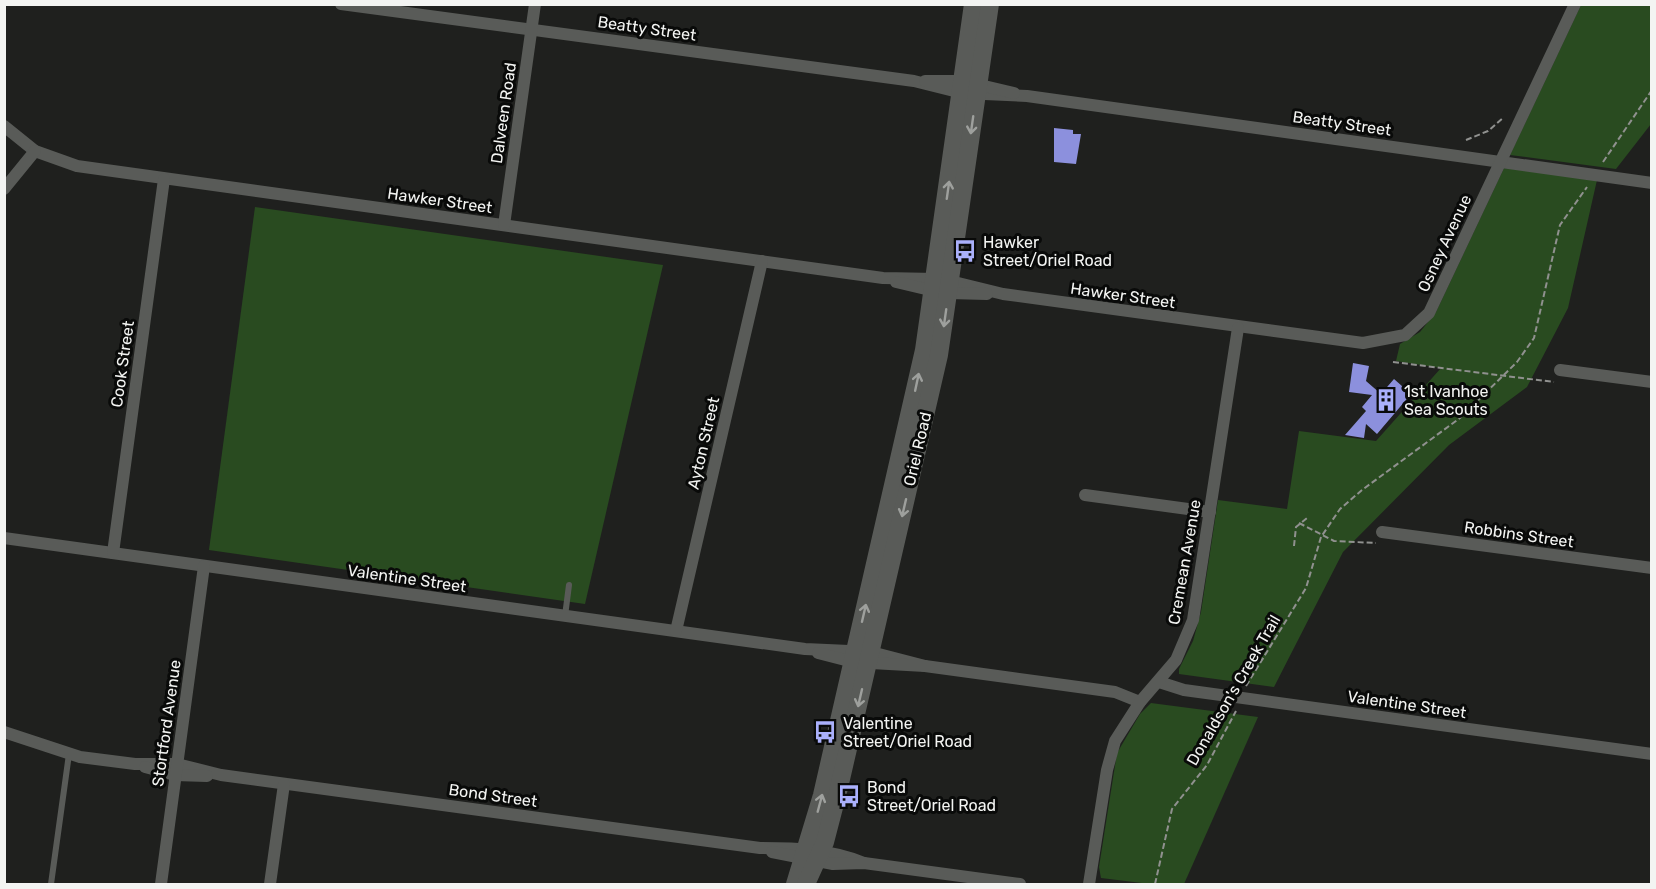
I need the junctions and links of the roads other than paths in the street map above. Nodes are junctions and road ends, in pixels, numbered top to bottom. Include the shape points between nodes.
1 (341, 4) edge
2 (535, 4) edge
3 (973, 4) edge
4 (990, 4) edge
5 (1575, 4) edge
6 (531, 29) junction
7 (970, 88) junction
8 (4, 126) edge
9 (35, 151) junction
10 (1501, 161) junction
11 (164, 179) junction
12 (1652, 183) edge
13 (4, 189) edge
14 (504, 225) junction
15 (762, 261) junction
16 (942, 286) junction
17 (1238, 327) junction
18 (1560, 369) dead end
19 (1652, 382) edge
20 (1085, 495) dead end
21 (1210, 512) junction
22 (4, 538) edge
23 (1379, 538) road end
24 (113, 553) junction
25 (204, 566) junction
26 (1652, 568) edge
27 (569, 585) dead end
28 (566, 616) junction
29 (676, 631) junction
30 (862, 657) junction
31 (1159, 682) junction
32 (1140, 702) junction
33 (4, 732) edge
34 (69, 753) junction
35 (1652, 754) edge
36 (176, 770) junction
37 (284, 784) junction
38 (812, 855) junction
39 (51, 885) edge
40 (161, 885) edge
41 (270, 885) edge
42 (795, 885) edge
43 (806, 885) edge
44 (1019, 885) edge
45 (1089, 885) edge

1 - 6 street, Beatty Street
2 - 6 street, Dalveen Road
3 - 7 main road, Oriel Road
4 - 7 main road, Oriel Road
5 - 10 street, Osney Avenue
6 - 7 street, Beatty Street
6 - 14 street, Dalveen Road
7 - 10 street, Beatty Street
7 - 16 main road, Oriel Road
8 - 9 street, Hawker Street
9 - 11 street, Hawker Street via 77,166
9 - 13 street
10 - 12 street, Beatty Street
10 - 17 street, Osney Avenue via 1429,313 1405,335 1363,342
11 - 14 street, Hawker Street
11 - 24 street, Cook Street
14 - 15 street, Hawker Street
15 - 16 street, Hawker Street
15 - 29 street, Ayton Street
16 - 17 street, Hawker Street
16 - 30 main road, Oriel Road via 915,390
17 - 21 street, Cremean Avenue
18 - 19 street
20 - 21 street
21 - 31 street, Cremean Avenue via 1193,620 1183,648
22 - 24 street, Valentine Street
23 - 26 street, Robbins Street
24 - 25 street, Valentine Street
25 - 28 street, Valentine Street
25 - 36 street, Stortford Avenue
27 - 28 lane
28 - 29 street, Valentine Street
29 - 30 street, Valentine Street
30 - 32 street, Valentine Street via 1115,692
30 - 38 main road, Oriel Road via 822,795
31 - 32 street, Cremean Avenue
31 - 35 street, Valentine Street via 1184,690
32 - 45 street, Cremean Avenue via 1111,752
33 - 34 street, Bond Street
34 - 36 street, Bond Street
34 - 39 lane
36 - 37 street, Bond Street
36 - 40 street, Stortford Avenue
37 - 38 street, Bond Street
37 - 41 street
38 - 42 main road, Oriel Road
38 - 43 main road, Oriel Road
38 - 44 street, Bond Street via 843,864 864,863

